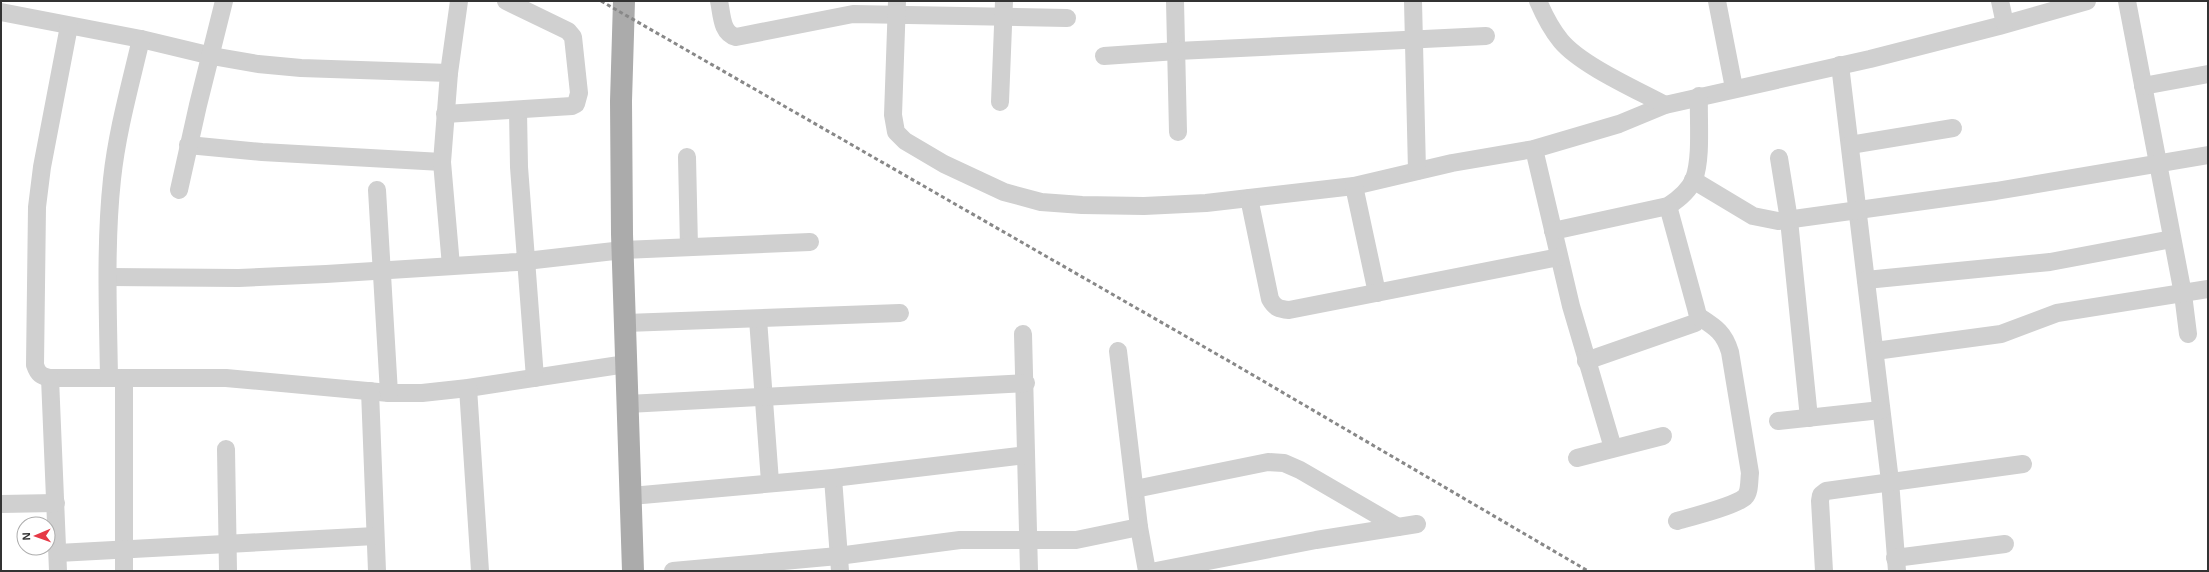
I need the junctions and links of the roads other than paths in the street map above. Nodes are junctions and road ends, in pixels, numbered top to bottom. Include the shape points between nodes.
1 (224, 1) edge
2 (458, 1) edge
3 (506, 1) edge
4 (624, 1) edge
5 (719, 1) edge
6 (1175, 1) edge
7 (1412, 1) edge
8 (1538, 1) edge
9 (1717, 1) edge
10 (2000, 1) edge
11 (2087, 1) edge
12 (2127, 1) edge
13 (897, 7) edge
14 (22, 8) edge
15 (1004, 9) edge
16 (1, 12) edge
17 (1067, 18) dead end
18 (2005, 24) junction
19 (69, 26) junction
20 (1486, 36) dead end
21 (141, 39) junction
22 (1413, 39) junction
23 (1176, 51) junction
24 (212, 56) junction
25 (1104, 56) dead end
26 (1840, 65) junction
27 (449, 73) junction
28 (2208, 74) edge
29 (2143, 86) junction
30 (1734, 88) junction
31 (1699, 96) junction
32 (1000, 102) dead end
33 (1665, 105) junction
34 (518, 111) junction
35 (445, 114) junction
36 (1953, 128) dead end
37 (1178, 132) dead end
38 (188, 145) junction
39 (1850, 145) junction
40 (1534, 148) junction
41 (2208, 155) edge
42 (688, 157) dead end
43 (1779, 158) dead end
44 (442, 162) junction
45 (2158, 164) junction
46 (1417, 171) junction
47 (1693, 180) junction
48 (1354, 186) junction
49 (180, 190) dead end
50 (377, 190) dead end
51 (1249, 198) junction
52 (1668, 206) junction
53 (1858, 209) junction
54 (1789, 220) junction
55 (1553, 230) junction
56 (2172, 239) junction
57 (810, 242) dead end
58 (689, 247) junction
59 (623, 250) junction
60 (1559, 257) junction
61 (526, 262) junction
62 (451, 266) junction
63 (382, 270) junction
64 (108, 277) junction
65 (1866, 280) junction
66 (2208, 289) edge
67 (1377, 293) junction
68 (2182, 294) junction
69 (900, 313) dead end
70 (1698, 316) junction
71 (758, 318) junction
72 (626, 323) junction
73 (1023, 334) dead end
74 (2188, 334) dead end
75 (1118, 351) dead end
76 (1875, 351) junction
77 (1586, 361) junction
78 (626, 364) junction
79 (50, 378) junction
80 (116, 378) junction
81 (535, 378) junction
82 (1026, 383) junction
83 (468, 388) junction
84 (370, 391) junction
85 (389, 393) junction
86 (764, 398) junction
87 (628, 404) junction
88 (1882, 410) junction
89 (1809, 418) junction
90 (1778, 421) dead end
91 (1663, 436) dead end
92 (1613, 448) junction
93 (226, 449) dead end
94 (1026, 455) junction
95 (1578, 458) dead end
96 (2023, 464) dead end
97 (833, 478) junction
98 (770, 482) junction
99 (1890, 482) junction
100 (1134, 489) junction
101 (630, 496) junction
102 (56, 502) junction
103 (1, 504) edge
104 (1677, 521) dead end
105 (1417, 524) dead end
106 (1139, 527) junction
107 (1398, 527) junction
108 (375, 536) junction
109 (1029, 540) junction
110 (228, 543) junction
111 (2005, 544) dead end
112 (124, 550) junction
113 (58, 553) junction
114 (839, 563) edge
115 (1896, 565) edge
116 (58, 571) edge
117 (124, 571) edge
118 (228, 571) edge
119 (377, 571) edge
120 (480, 571) edge
121 (633, 571) edge
122 (673, 571) edge
123 (1029, 571) edge
124 (1147, 571) edge
125 (1156, 571) edge
126 (1824, 571) edge

1 - 24 street
2 - 27 street
3 - 34 street via 568,31 575,45 579,93 576,104
4 - 59 main road via 621,101
5 - 13 street via 724,28 736,37
6 - 23 street
7 - 22 street
8 - 33 street via 1561,41 1574,53 1611,77
9 - 30 street
10 - 18 street
11 - 18 street
12 - 29 street
13 - 15 street
13 - 51 street via 893,115 896,132 905,141 944,164 1004,192 1041,202 1144,206
14 - 16 street
14 - 19 street
15 - 17 street
15 - 32 street
18 - 26 street
19 - 21 street
19 - 79 street via 42,167 37,207 36,365 41,376
20 - 22 street
21 - 24 street
21 - 64 street via 117,142 112,180
22 - 23 street
22 - 46 street
23 - 25 street
23 - 37 street
24 - 27 street via 301,68
24 - 38 street
26 - 30 street
26 - 39 street
27 - 35 street
28 - 29 street
29 - 45 street
30 - 31 street
31 - 33 street
31 - 47 street via 1697,165
33 - 40 street via 1619,124
34 - 35 street
34 - 61 street
35 - 44 street
36 - 39 street
38 - 44 street via 262,152
38 - 49 street
39 - 53 street
40 - 46 street
40 - 55 street
41 - 45 street
42 - 58 street
43 - 54 street
44 - 62 street
45 - 53 street via 1996,191
45 - 56 street
46 - 48 street
47 - 52 street via 1679,199
47 - 54 street via 1753,216 1778,221
48 - 51 street
48 - 67 street
50 - 63 street
51 - 67 street via 1270,299 1274,306 1289,310
52 - 55 street
52 - 70 street
53 - 54 street
53 - 65 street
54 - 89 street
55 - 60 street
56 - 65 street via 2050,262
56 - 68 street
57 - 58 street
58 - 59 street
59 - 61 street
59 - 72 main road
60 - 67 street
60 - 77 street
61 - 62 street
61 - 81 street
62 - 63 street
63 - 64 street via 239,278
63 - 85 street
64 - 80 street
65 - 76 street
66 - 68 street
68 - 74 street
68 - 76 street via 2057,312 2001,334
69 - 71 street
70 - 77 street via 1695,323 1689,327
70 - 104 street via 1717,329 1726,339 1730,352 1750,473 1749,488 1745,497 1736,502
71 - 72 street
71 - 86 street
72 - 78 main road
73 - 82 street
75 - 100 street
76 - 88 street
77 - 92 street
78 - 81 street
78 - 87 main road
79 - 80 street
79 - 102 street
80 - 84 street via 226,378
80 - 112 street
81 - 83 street
82 - 86 street
82 - 94 street
83 - 85 street via 422,393
83 - 120 street
84 - 85 street
84 - 108 street
86 - 87 street
86 - 98 street
87 - 101 main road
88 - 89 street
88 - 99 street
89 - 90 street
91 - 92 street
92 - 95 street
93 - 110 street
94 - 97 street
94 - 109 street
96 - 99 street
97 - 98 street
97 - 114 street
98 - 101 street
99 - 115 street
99 - 126 street via 1833,488 1821,495
100 - 106 street
100 - 107 street via 1268,462 1284,463
101 - 121 main road
102 - 103 street
102 - 113 street
105 - 107 street
106 - 109 street via 1076,540
106 - 124 street
107 - 125 street
108 - 110 street
108 - 119 street
109 - 114 street via 960,540
109 - 123 street
110 - 112 street
110 - 118 street
111 - 115 street
112 - 113 street
112 - 117 street
113 - 116 street
114 - 122 street

